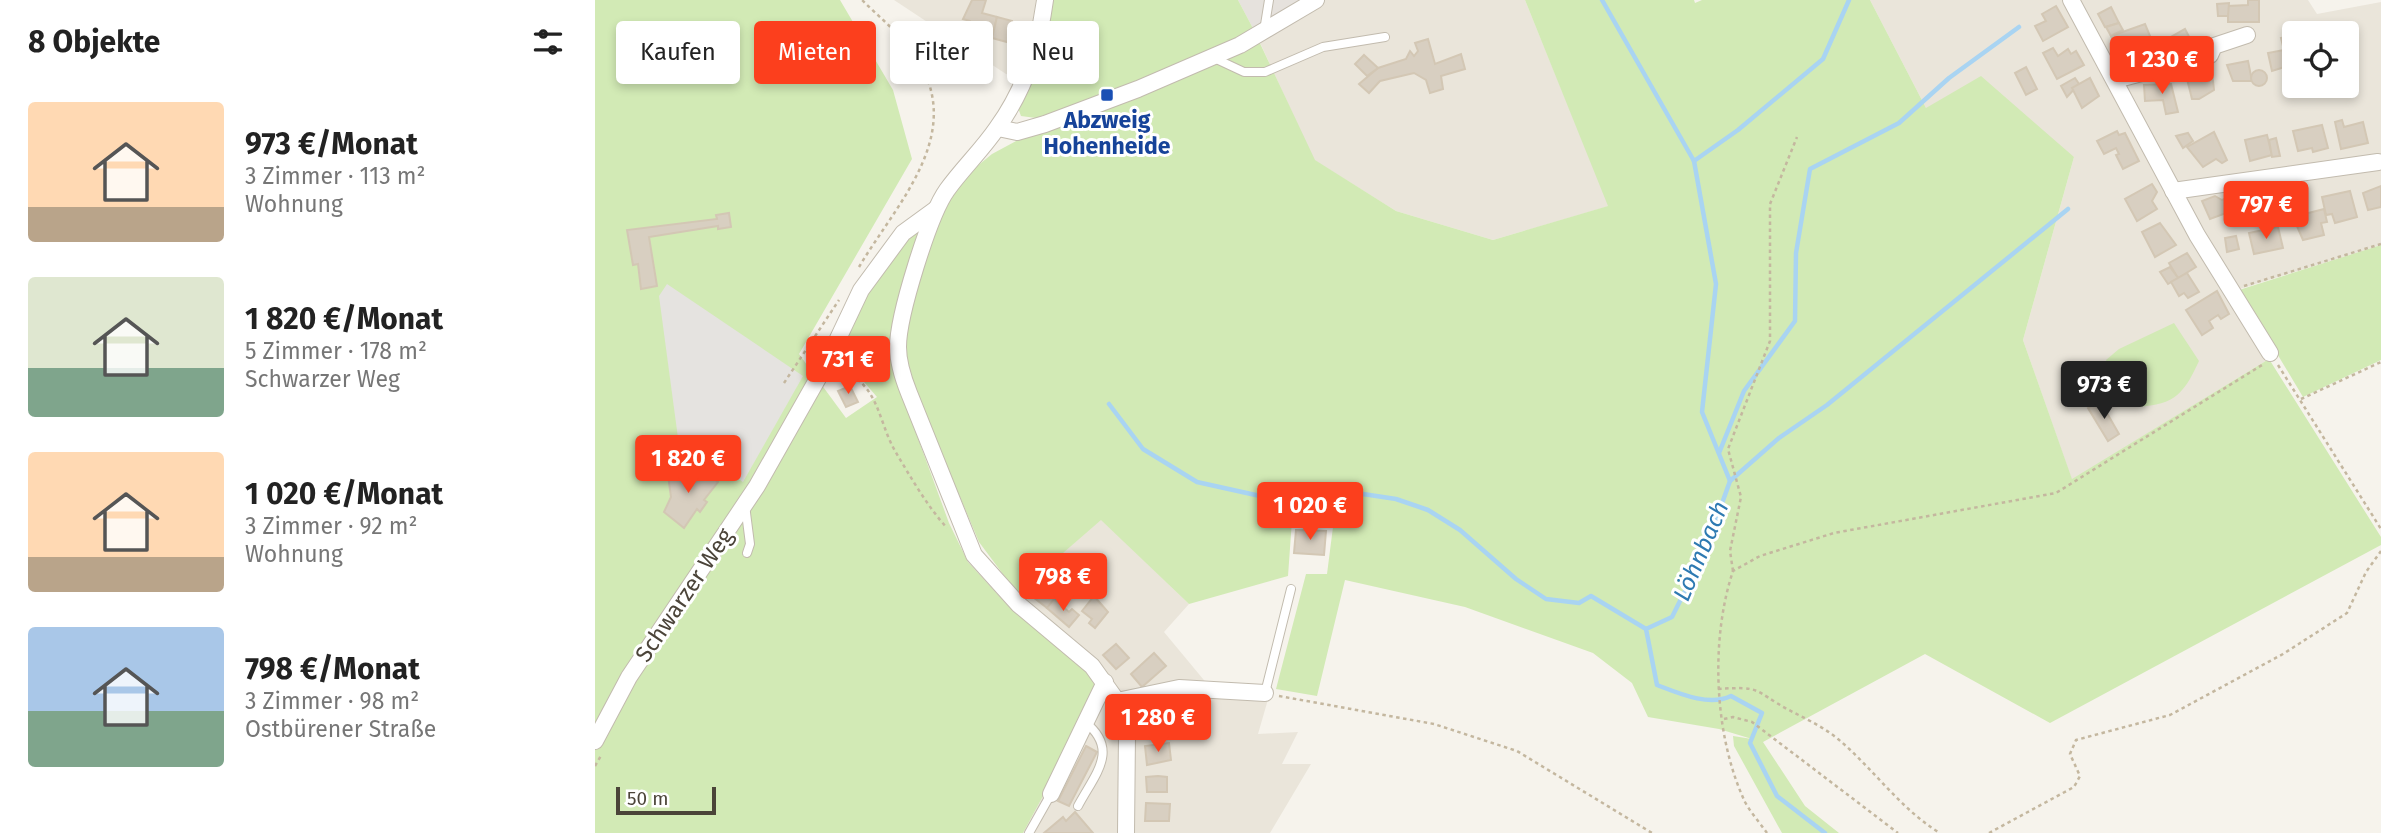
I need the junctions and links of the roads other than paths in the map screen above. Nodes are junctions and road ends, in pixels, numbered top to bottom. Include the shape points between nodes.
1 (1045, 0) edge
2 (1269, 0) edge
3 (1316, 0) edge
4 (2071, 0) edge
5 (1264, 32) junction
6 (2247, 35) dead end
7 (1385, 37) dead end
8 (1212, 57) junction
9 (2115, 80) junction
10 (997, 128) junction
11 (2378, 162) dead end
12 (2173, 191) junction
13 (936, 209) junction
14 (2269, 359) road end
15 (745, 505) junction
16 (747, 553) dead end
17 (1291, 589) dead end
18 (1105, 682) junction
19 (1265, 693) joint
20 (1117, 701) junction
21 (1085, 722) junction
22 (595, 741) edge
23 (1051, 794) joint
24 (1078, 806) dead end
25 (1029, 833) edge
26 (1126, 833) edge

1 - 10 street via 1031,62
2 - 5 lane
3 - 5 street
4 - 9 street
5 - 8 street
6 - 9 street via 2214,46 2210,55
7 - 8 lane via 1322,47 1265,72 1244,72
8 - 10 street via 1045,124 1017,132
9 - 12 street
10 - 13 street
11 - 12 street
12 - 14 street
13 - 15 street, Schwarzer Weg via 903,233 861,290 826,364
13 - 18 street via 899,330 900,367 909,393 974,555 1018,604
15 - 16 lane
15 - 22 street, Schwarzer Weg via 629,677
17 - 19 lane
18 - 20 street
18 - 21 street
19 - 20 street via 1179,688
20 - 26 street via 1127,734
21 - 23 street
21 - 24 lane via 1101,738 1104,755
23 - 25 lane

